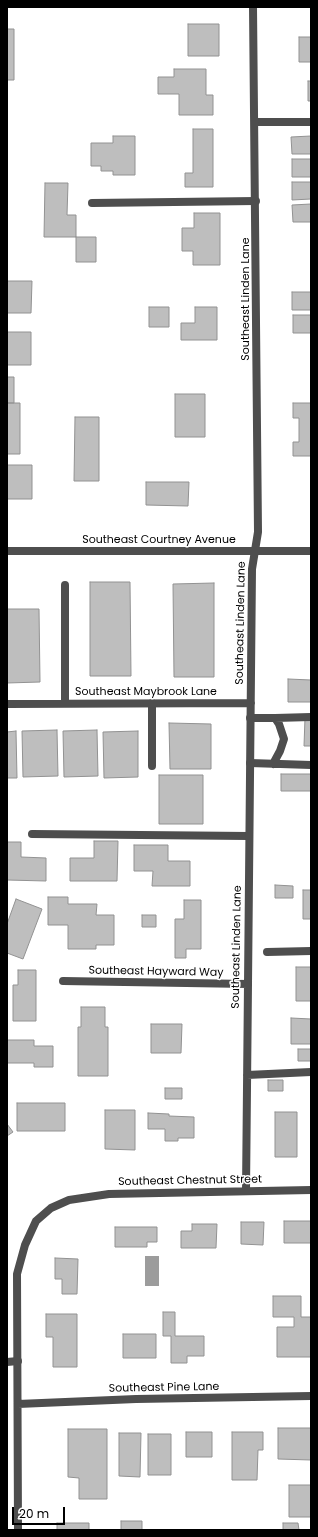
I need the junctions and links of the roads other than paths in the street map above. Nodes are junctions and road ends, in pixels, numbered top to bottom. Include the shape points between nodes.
1 (253, 7) edge
2 (255, 122) junction
3 (311, 122) edge
4 (256, 201) junction
5 (92, 203) dead end
6 (7, 551) edge
7 (255, 551) junction
8 (311, 551) edge
9 (65, 585) dead end
10 (152, 703) junction
11 (251, 703) junction
12 (7, 704) edge
13 (65, 704) junction
14 (311, 717) edge
15 (250, 718) junction
16 (275, 718) junction
17 (250, 763) junction
18 (273, 764) junction
19 (311, 765) edge
20 (152, 766) dead end
21 (32, 834) dead end
22 (249, 836) junction
23 (311, 951) edge
24 (267, 952) dead end
25 (63, 981) dead end
26 (248, 984) junction
27 (311, 1072) edge
28 (247, 1075) junction
29 (311, 1190) edge
30 (246, 1191) junction
31 (18, 1361) junction
32 (7, 1362) edge
33 (311, 1396) edge
34 (18, 1404) junction
35 (18, 1530) edge

1 - 2 street, Southeast Linden Lane
2 - 3 street
2 - 4 street, Southeast Linden Lane
4 - 5 street
4 - 7 street, Southeast Linden Lane via 258,532
6 - 7 street, Southeast Courtney Avenue
7 - 8 street, Southeast Courtney Avenue
7 - 11 street, Southeast Linden Lane via 252,570
9 - 13 street, Southeast Maybrook Lane
10 - 11 street, Southeast Maybrook Lane
10 - 13 street, Southeast Maybrook Lane
10 - 20 street
11 - 15 street, Southeast Linden Lane
12 - 13 street, Southeast Maybrook Lane
14 - 16 street
15 - 16 street
15 - 17 street, Southeast Linden Lane
16 - 18 street via 284,738
17 - 18 street
17 - 22 street, Southeast Linden Lane
18 - 19 street
21 - 22 street
22 - 26 street, Southeast Linden Lane
23 - 24 street
25 - 26 street, Southeast Hayward Way
26 - 28 street, Southeast Linden Lane
27 - 28 street
28 - 30 street, Southeast Linden Lane
29 - 30 street, Southeast Chestnut Street
30 - 31 street, Southeast Chestnut Street via 116,1194 70,1200 52,1208 36,1221 25,1245 17,1274
31 - 32 street
31 - 34 street, Southeast Chestnut Street
33 - 34 street, Southeast Pine Lane
34 - 35 street, Southeast Chestnut Street

